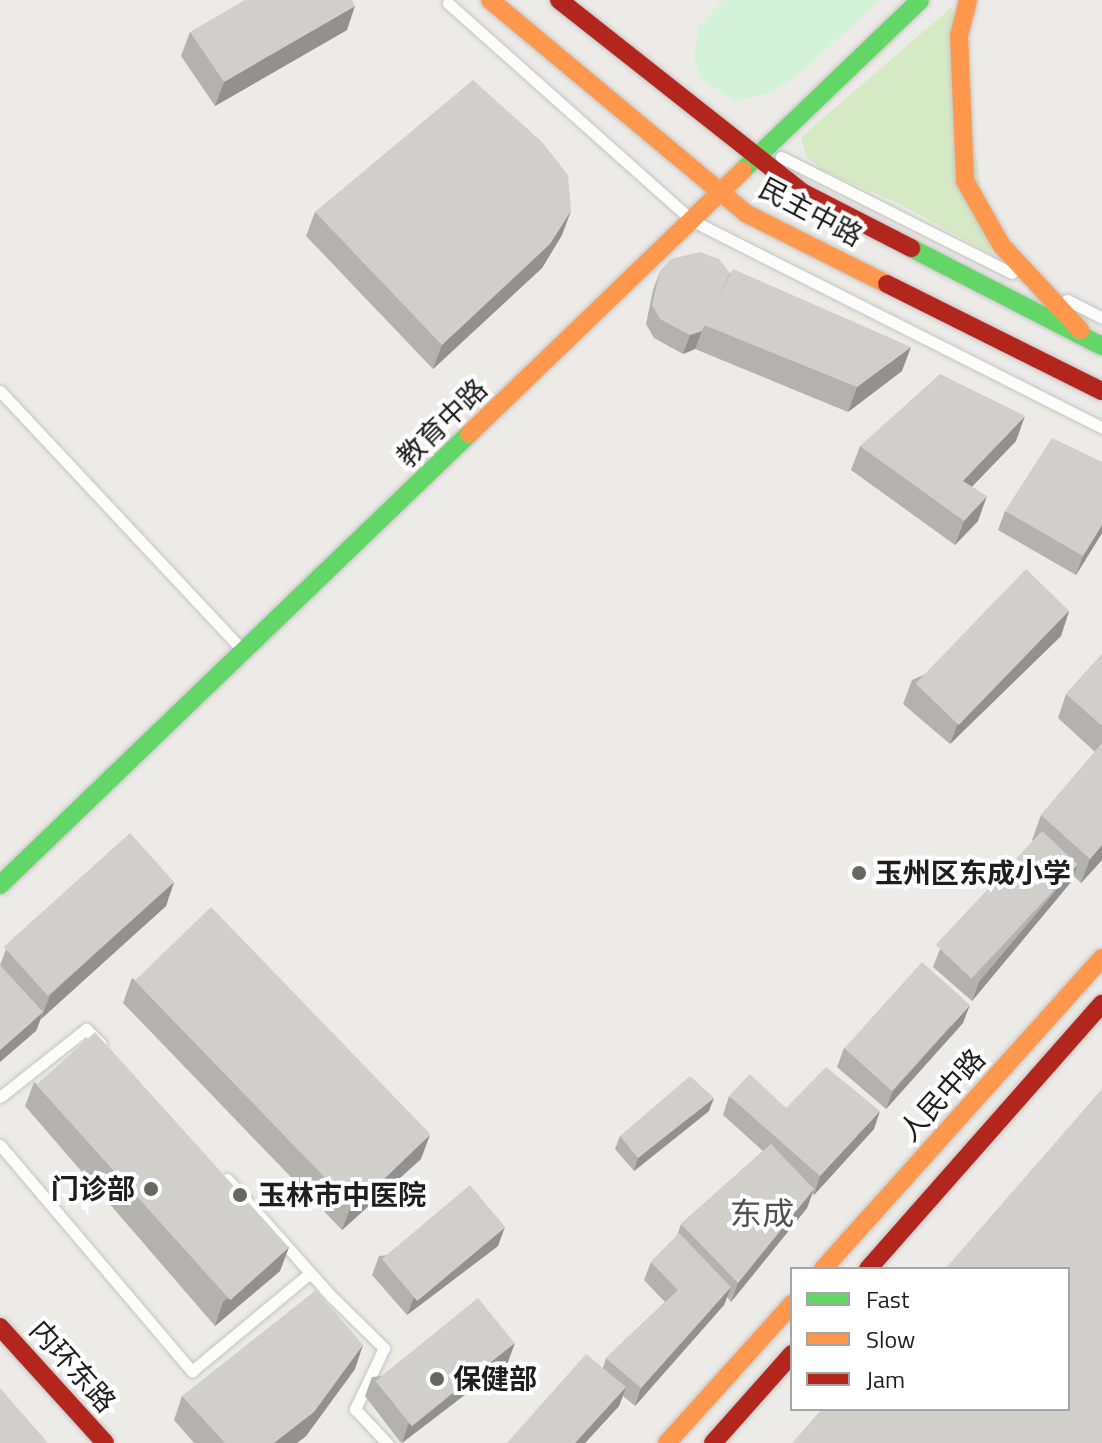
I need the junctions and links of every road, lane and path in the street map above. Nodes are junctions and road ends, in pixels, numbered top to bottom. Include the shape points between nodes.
1 (490, 0) edge
2 (559, 0) edge
3 (920, 0) edge
4 (968, 0) edge
5 (448, 3) dead end
6 (645, 49) dead end
7 (760, 152) junction
8 (722, 193) junction
9 (693, 221) junction
10 (1039, 286) junction
11 (1102, 318) edge
12 (1094, 342) edge
13 (0, 391) edge
14 (1102, 391) edge
15 (1102, 428) edge
16 (244, 652) junction
17 (0, 885) edge
18 (1102, 958) edge
19 (1102, 1004) edge
20 (107, 1051) edge
21 (0, 1097) edge
22 (0, 1145) edge
23 (220, 1171) edge
24 (825, 1267) edge
25 (870, 1267) edge
26 (310, 1273) junction
27 (790, 1306) edge
28 (0, 1327) edge
29 (790, 1356) edge
30 (105, 1443) edge
31 (387, 1443) edge
32 (667, 1443) edge
33 (713, 1443) edge

1 - 8 main road, 民主中路
2 - 7 main road, 民主中路
3 - 7 main road, 教育中路
4 - 10 main road via 959,36 965,181 1002,246
5 - 9 lane
6 - 7 lane
7 - 8 main road, 教育中路
7 - 10 lane
7 - 12 main road, 民主中路 via 802,192
8 - 9 main road, 教育中路
8 - 14 main road, 民主中路 via 747,214
9 - 15 lane
9 - 16 main road, 教育中路
10 - 11 lane
10 - 12 main road
13 - 16 lane
16 - 17 main road, 教育中路
18 - 24 main road, 人民中路
19 - 25 main road
20 - 21 lane via 86,1029
22 - 26 lane via 192,1371
23 - 26 lane
26 - 31 lane via 384,1348 355,1409
27 - 32 main road
28 - 30 main road, 内环东路
29 - 33 main road

